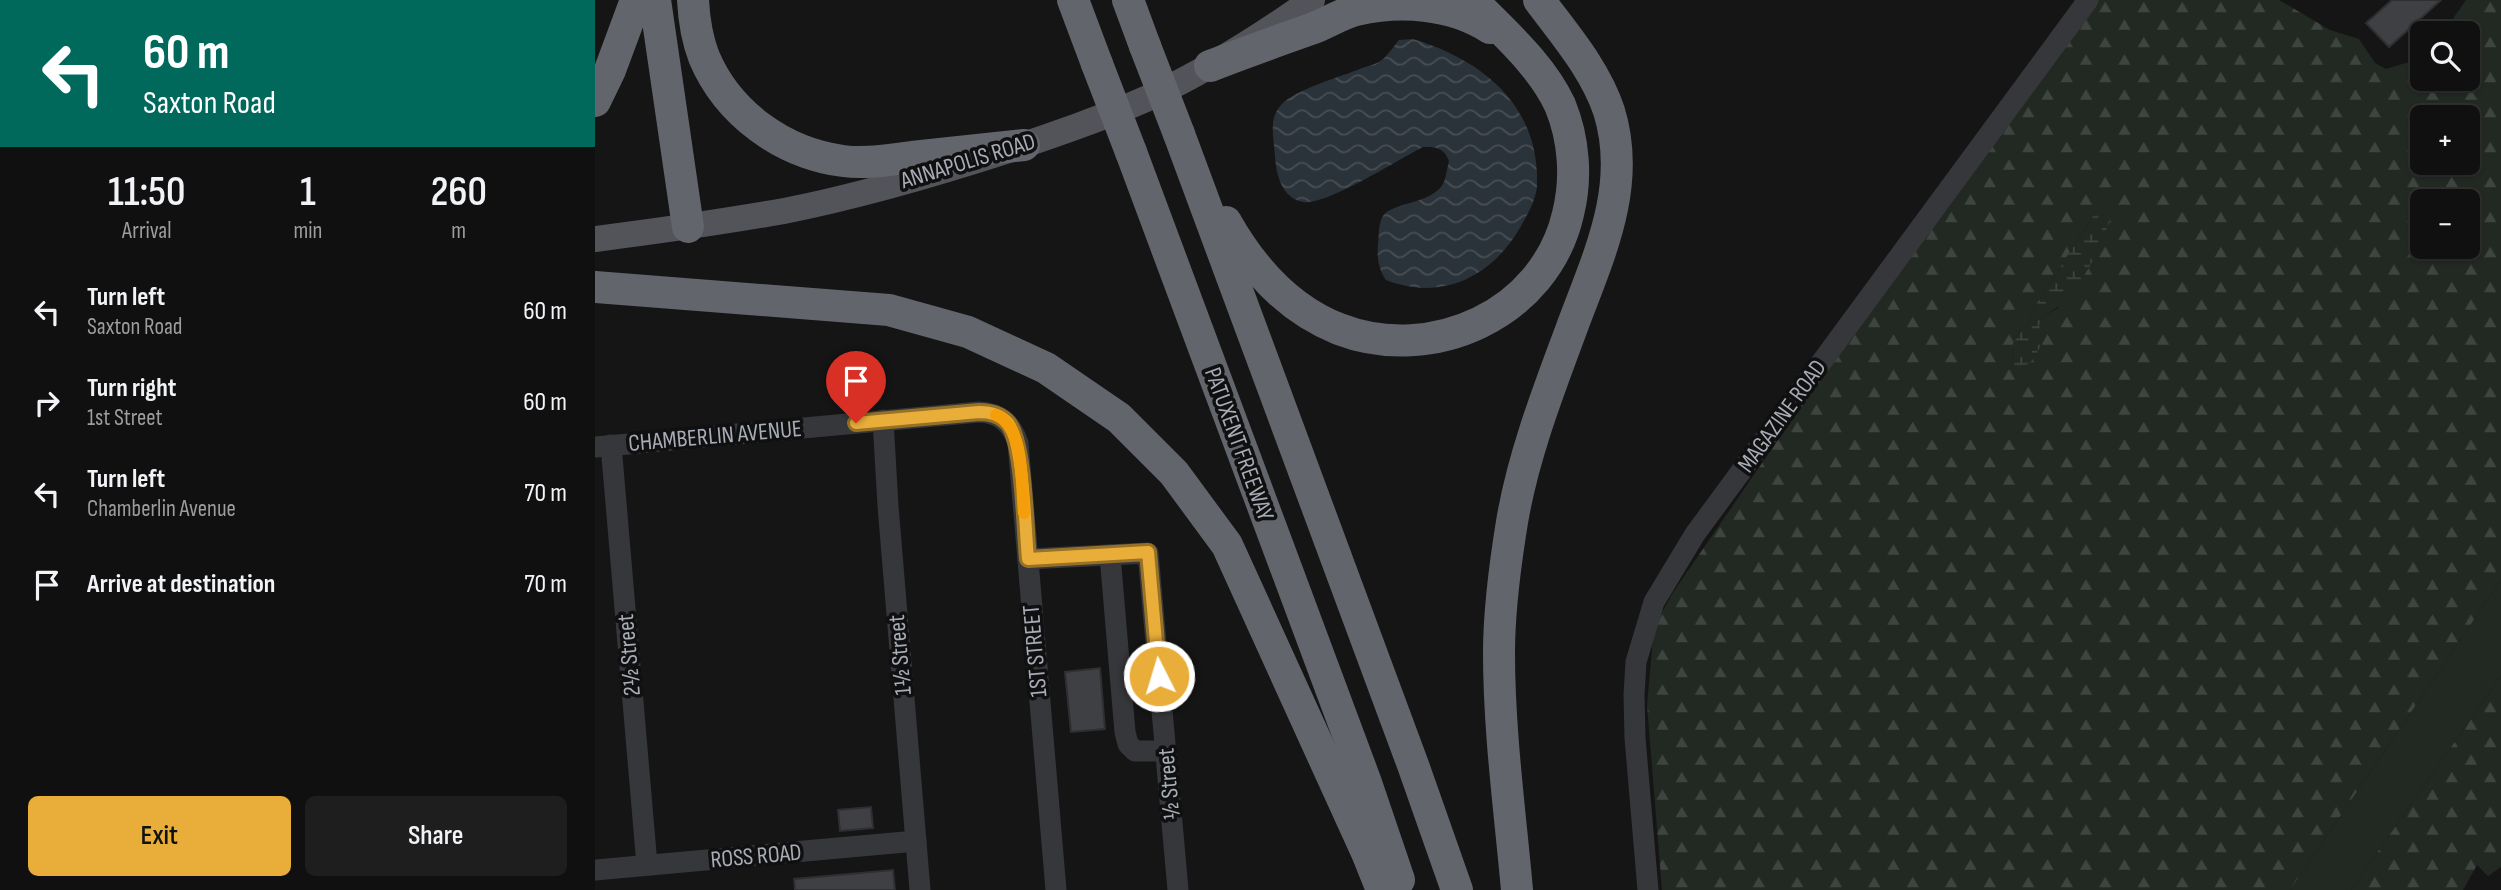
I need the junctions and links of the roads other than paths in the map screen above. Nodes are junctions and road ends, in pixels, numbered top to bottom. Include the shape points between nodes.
1 (636, 0) edge
2 (655, 0) edge
3 (693, 0) edge
4 (1064, 0) edge
5 (1073, 0) edge
6 (1128, 0) edge
7 (1312, 0) edge
8 (1472, 0) edge
9 (1525, 0) edge
10 (1539, 0) edge
11 (2088, 0) edge
12 (1515, 44) junction
13 (1580, 54) junction
14 (1095, 57) junction
15 (1210, 66) junction
16 (595, 101) edge
17 (1024, 145) junction
18 (1183, 145) junction
19 (688, 227) junction
20 (595, 239) edge
21 (595, 287) edge
22 (1001, 417) joint
23 (884, 420) junction
24 (603, 446) edge
25 (1111, 555) junction
26 (1028, 559) junction
27 (1166, 751) junction
28 (916, 841) junction
29 (647, 865) junction
30 (595, 870) edge
31 (920, 890) edge
32 (1056, 890) edge
33 (1178, 890) edge
34 (1382, 890) edge
35 (1402, 890) edge
36 (1457, 890) edge
37 (1517, 890) edge
38 (1648, 890) edge

1 - 16 highway
2 - 19 highway
3 - 17 highway via 704,57 719,84 752,121 788,146 855,162
4 - 14 highway
5 - 14 highway, PATUXENT FREEWAY
6 - 18 highway, bridge
7 - 15 main road, ANNAPOLIS ROAD
8 - 12 highway
9 - 13 highway
10 - 13 highway
11 - 38 street, MAGAZINE ROAD via 1695,534 1654,602 1636,662 1634,695
12 - 15 highway via 1473,17 1449,9 1393,3 1354,10
12 - 18 highway via 1545,79 1559,105 1573,153 1571,202 1556,250 1533,283 1504,309 1459,332 1420,341 1394,341 1338,329 1310,314 1269,283 1251,261
13 - 37 highway via 1609,111 1618,176 1608,230 1541,411 1507,557 1499,664
14 - 35 highway, PATUXENT FREEWAY, bridge
15 - 17 main road, ANNAPOLIS ROAD via 1148,98
17 - 19 main road, ANNAPOLIS ROAD via 876,189
18 - 36 highway
19 - 20 main road, ANNAPOLIS ROAD
21 - 34 highway via 889,310 923,318 968,332 1046,368 1119,418 1174,473 1227,545
22 - 23 street, CHAMBERLIN AVENUE via 979,412
22 - 26 street, 1ST STREET via 1017,443
23 - 24 street, CHAMBERLIN AVENUE
23 - 28 street, 1½ Street
24 - 29 street, 2½ Street
25 - 26 street
25 - 27 street via 1128,744 1135,751
25 - 27 street, ½ Street via 1148,552
26 - 32 street, 1ST STREET
27 - 33 street, ½ Street
28 - 29 street, ROSS ROAD
28 - 31 street, 1½ Street
29 - 30 street, ROSS ROAD

